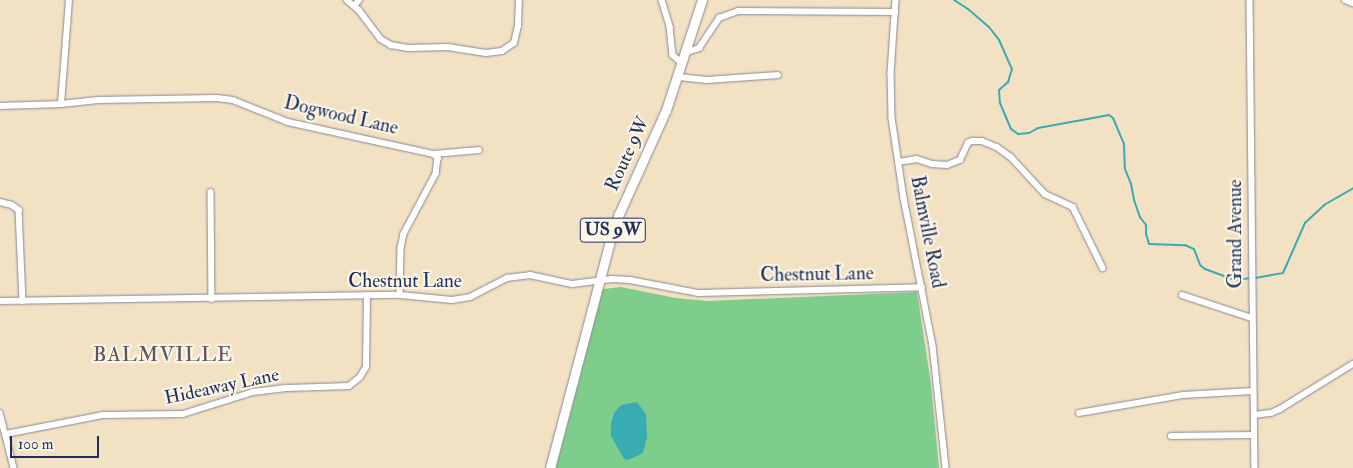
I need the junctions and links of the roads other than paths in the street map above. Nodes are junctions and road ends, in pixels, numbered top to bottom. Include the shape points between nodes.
1 (69, 0) edge
2 (347, 0) edge
3 (359, 0) edge
4 (519, 0) edge
5 (662, 0) edge
6 (702, 0) edge
7 (896, 0) edge
8 (1250, 0) edge
9 (1346, 0) edge
10 (1353, 3) edge
11 (354, 6) junction
12 (895, 12) junction
13 (687, 52) junction
14 (682, 62) junction
15 (778, 75) dead end
16 (679, 77) junction
17 (61, 104) junction
18 (0, 106) edge
19 (479, 150) dead end
20 (434, 154) junction
21 (898, 162) junction
22 (211, 192) dead end
23 (0, 202) edge
24 (1103, 268) dead end
25 (597, 281) junction
26 (922, 287) junction
27 (400, 295) junction
28 (1182, 295) dead end
29 (367, 296) junction
30 (212, 299) junction
31 (0, 301) edge
32 (23, 301) junction
33 (1252, 318) junction
34 (1353, 364) edge
35 (1253, 391) junction
36 (0, 413) edge
37 (1079, 413) dead end
38 (1254, 415) junction
39 (6, 434) junction
40 (1254, 435) junction
41 (1171, 436) dead end
42 (14, 468) edge
43 (550, 468) edge
44 (946, 468) edge
45 (1255, 468) edge

1 - 17 street
2 - 11 street
3 - 11 street
4 - 11 street via 514,43 502,51 486,53 448,47 391,45 381,39
5 - 14 street via 673,55
6 - 13 highway, Route 9W / US 9W
7 - 12 street, Balmville Road
8 - 33 street, Grand Avenue
9 - 10 street
12 - 13 street via 738,11 719,18 699,48
12 - 21 street, Balmville Road via 890,88
13 - 14 highway, Route 9W / US 9W
14 - 16 highway, Route 9W / US 9W
15 - 16 street via 708,80
16 - 25 highway, Route 9W / US 9W via 619,214
17 - 18 street, Dogwood Lane
17 - 20 street, Dogwood Lane via 118,100 233,100 288,122
19 - 20 street, Dogwood Lane
20 - 27 street via 438,158 436,174 404,234
21 - 24 street via 912,159 947,165 960,160 972,141 997,147 1012,157 1045,194 1073,207
21 - 26 street, Balmville Road
22 - 30 street
23 - 32 street via 18,210
25 - 26 street, Chestnut Lane via 630,280 699,293
25 - 27 street, Chestnut Lane via 572,284 530,275 517,276 460,299 437,300
25 - 43 highway, Route 9W / US 9W
26 - 44 street, Balmville Road via 939,389
27 - 29 street, Chestnut Lane
28 - 33 street
29 - 30 street, Chestnut Lane
29 - 39 street, Hideaway Lane via 366,367 360,378 349,386 259,391 184,414 102,416
30 - 32 street, Chestnut Lane
31 - 32 street, Chestnut Lane
33 - 35 street, Grand Avenue
34 - 38 street via 1272,413
35 - 37 street via 1183,395
35 - 38 street, Grand Avenue
36 - 39 street
38 - 40 street, Grand Avenue
39 - 42 street
40 - 41 street
40 - 45 street, Grand Avenue

